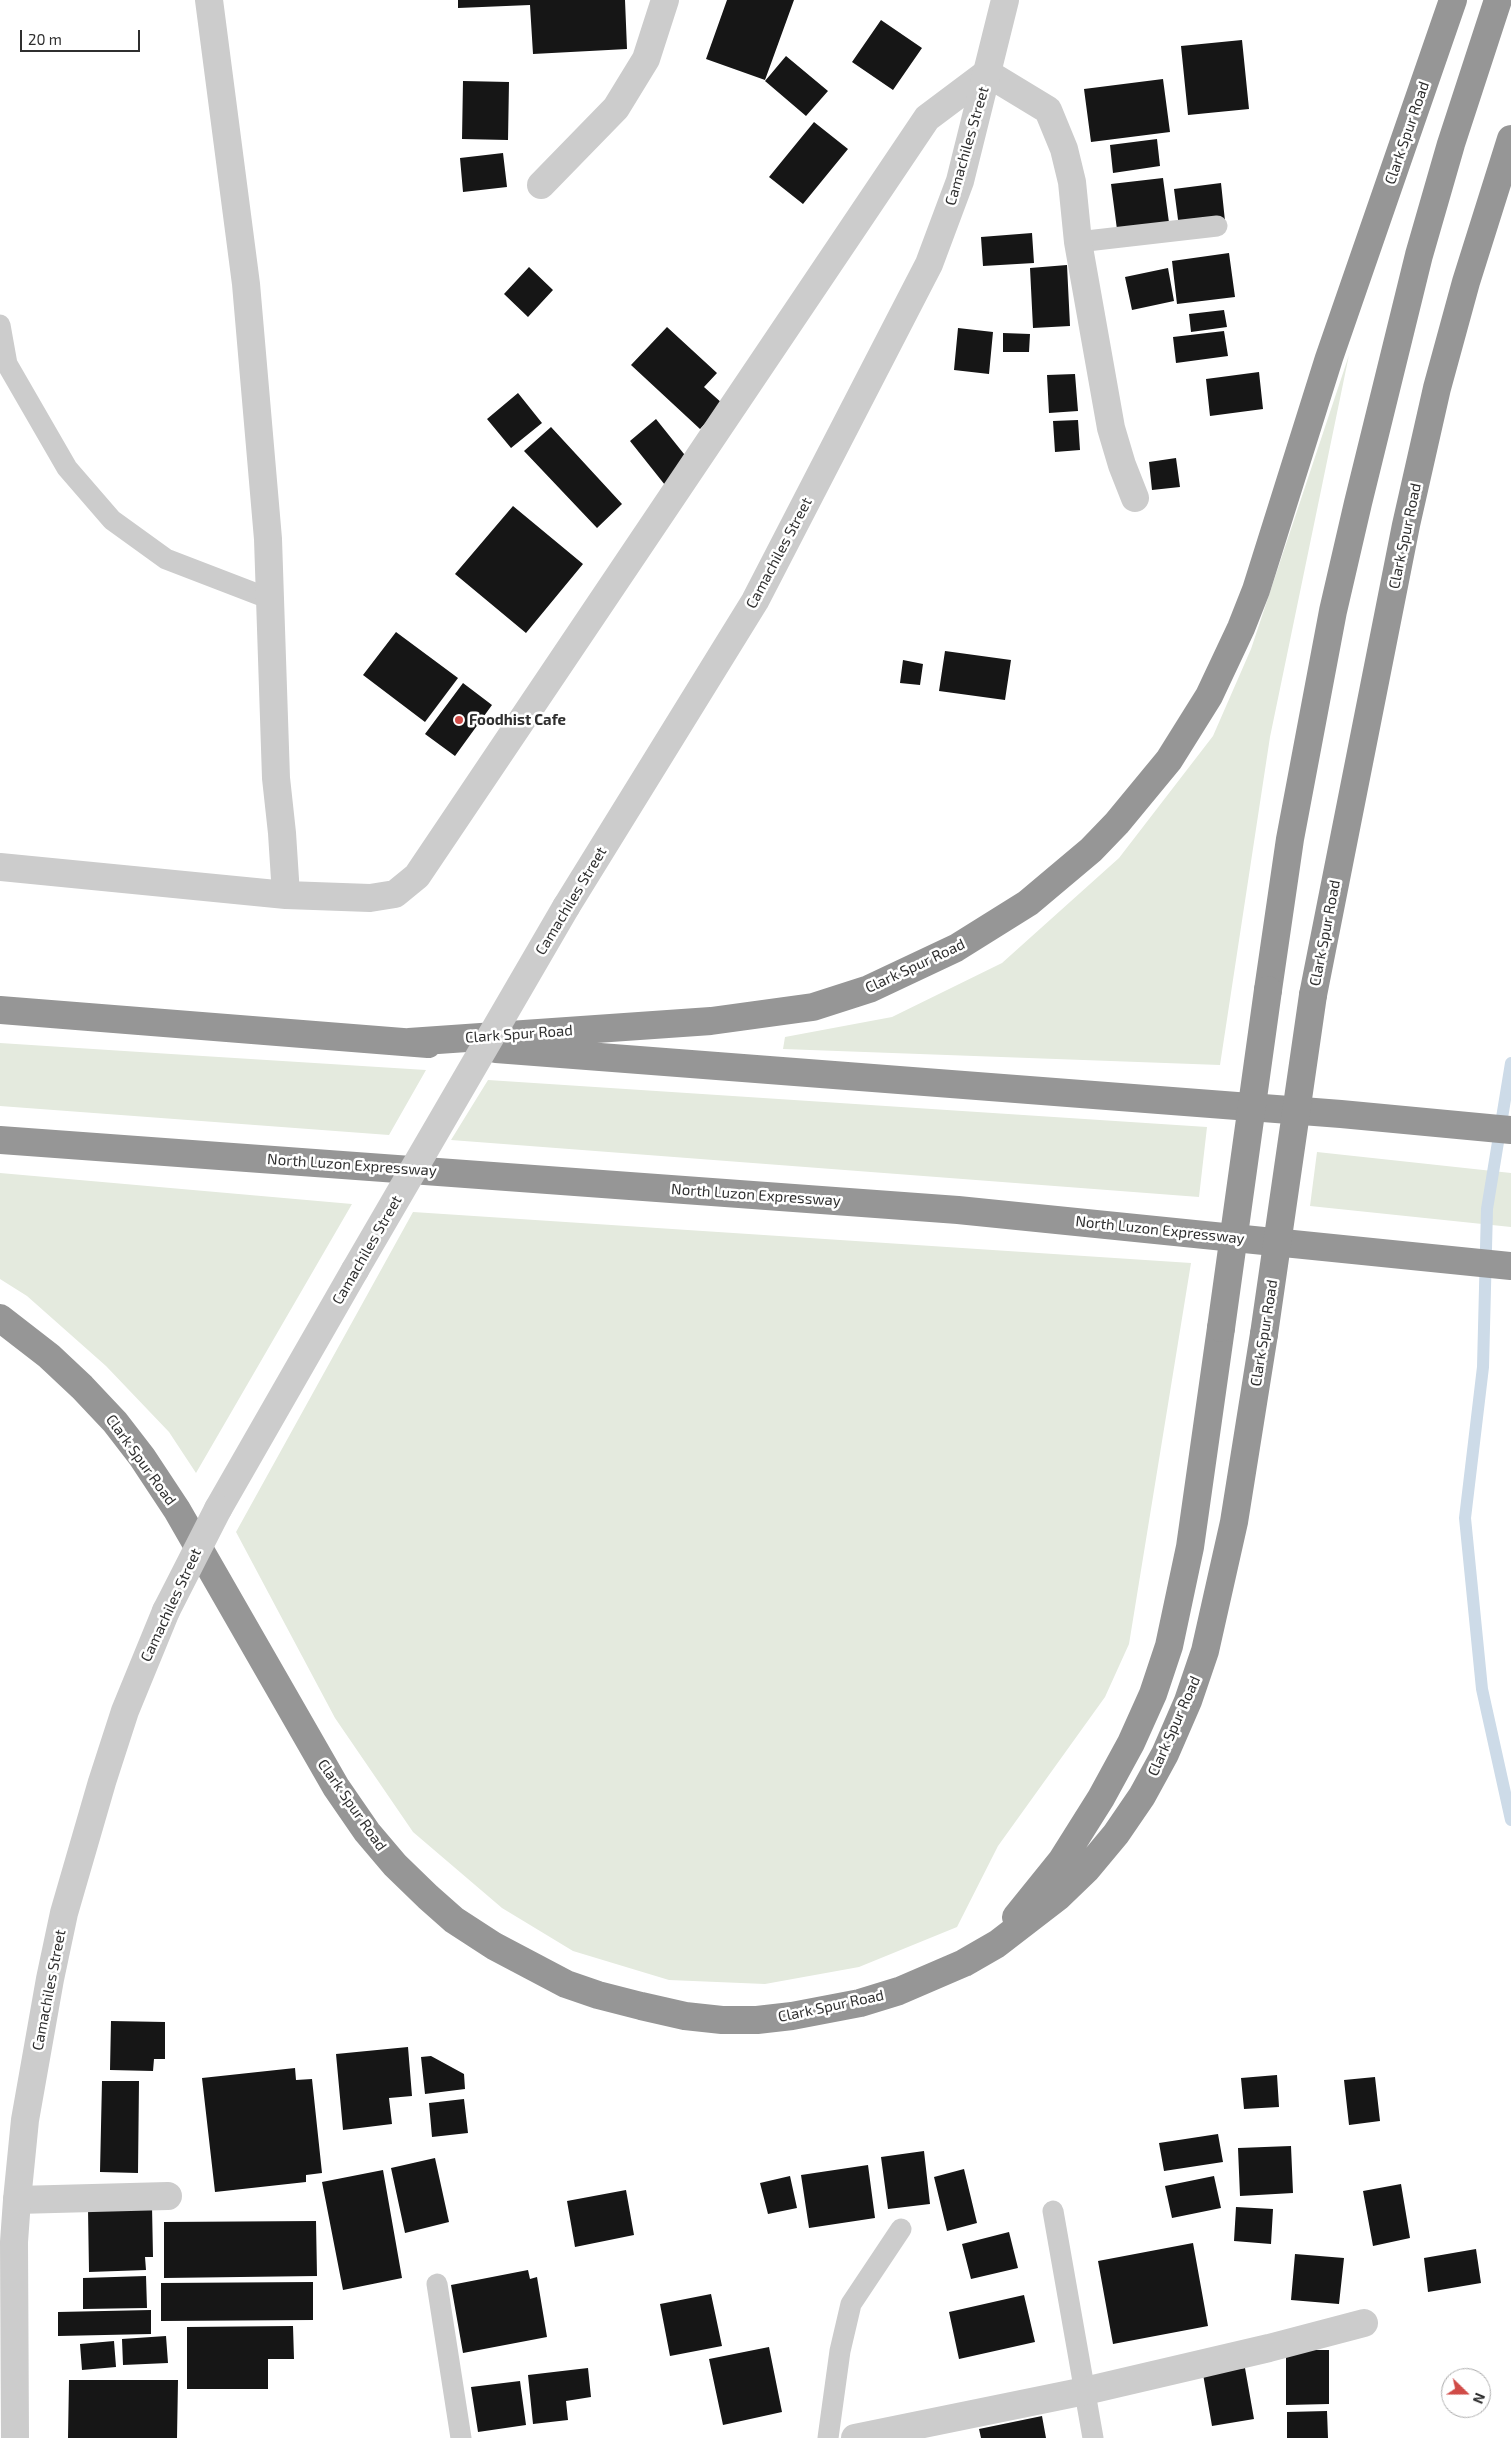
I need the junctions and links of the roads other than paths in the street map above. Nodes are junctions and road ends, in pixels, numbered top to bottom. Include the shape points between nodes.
1 (209, 0) edge
2 (665, 0) edge
3 (1005, 0) edge
4 (1453, 0) edge
5 (1498, 0) edge
6 (987, 73) junction
7 (1511, 139) edge
8 (541, 186) dead end
9 (1217, 226) dead end
10 (1078, 242) junction
11 (0, 325) edge
12 (1136, 498) dead end
13 (270, 599) junction
14 (0, 867) edge
15 (286, 895) junction
16 (0, 1010) edge
17 (409, 1042) junction
18 (1511, 1130) edge
19 (0, 1140) edge
20 (1511, 1266) edge
21 (0, 1318) edge
22 (997, 1944) junction
23 (168, 2196) dead end
24 (17, 2200) junction
25 (1053, 2211) dead end
26 (901, 2229) dead end
27 (7, 2242) edge
28 (437, 2284) dead end
29 (1364, 2323) dead end
30 (1086, 2391) junction
31 (15, 2438) edge
32 (461, 2438) edge
33 (828, 2438) edge
34 (855, 2438) edge
35 (1093, 2438) edge

1 - 13 street via 246,284 268,539
2 - 8 street via 646,59 616,108
3 - 6 street, Camachiles Street
4 - 17 highway, Clark Spur Road via 1329,358 1241,628 1209,696 1169,760 1129,810 1091,850 1028,903 956,948 869,990 820,1005 711,1021
5 - 22 highway, bridge via 1419,255 1333,611 1290,839 1190,1546 1169,1646 1153,1694 1101,1798 1062,1860
6 - 10 street via 1048,110 1072,182
6 - 15 street via 927,118 417,876 395,894 370,898
6 - 24 street, Camachiles Street, bridge via 960,181 929,264 755,601 566,907 218,1509 166,1611 122,1720 64,1913 25,2120
7 - 22 highway, Clark Spur Road, bridge via 1466,282 1435,397 1404,534 1313,995 1234,1522 1205,1651 1165,1754 1116,1834 1058,1897
9 - 10 lane
10 - 12 street via 1111,428
11 - 13 lane via 7,364 67,468 112,520 166,559
13 - 15 street via 276,778
14 - 15 street
16 - 17 highway
17 - 18 highway
19 - 20 highway, North Luzon Expressway via 958,1210
21 - 22 highway, Clark Spur Road via 82,1387 142,1456 177,1510 336,1788 367,1832 428,1898 494,1946 566,1984 598,1995 685,2016 757,2020 824,2010 899,1991 964,1963
23 - 24 street
24 - 27 street, Camachiles Street
25 - 30 lane
26 - 33 lane via 851,2304 840,2351
27 - 31 street, Camachiles Street
28 - 32 lane
29 - 30 street
30 - 34 street
30 - 35 lane

